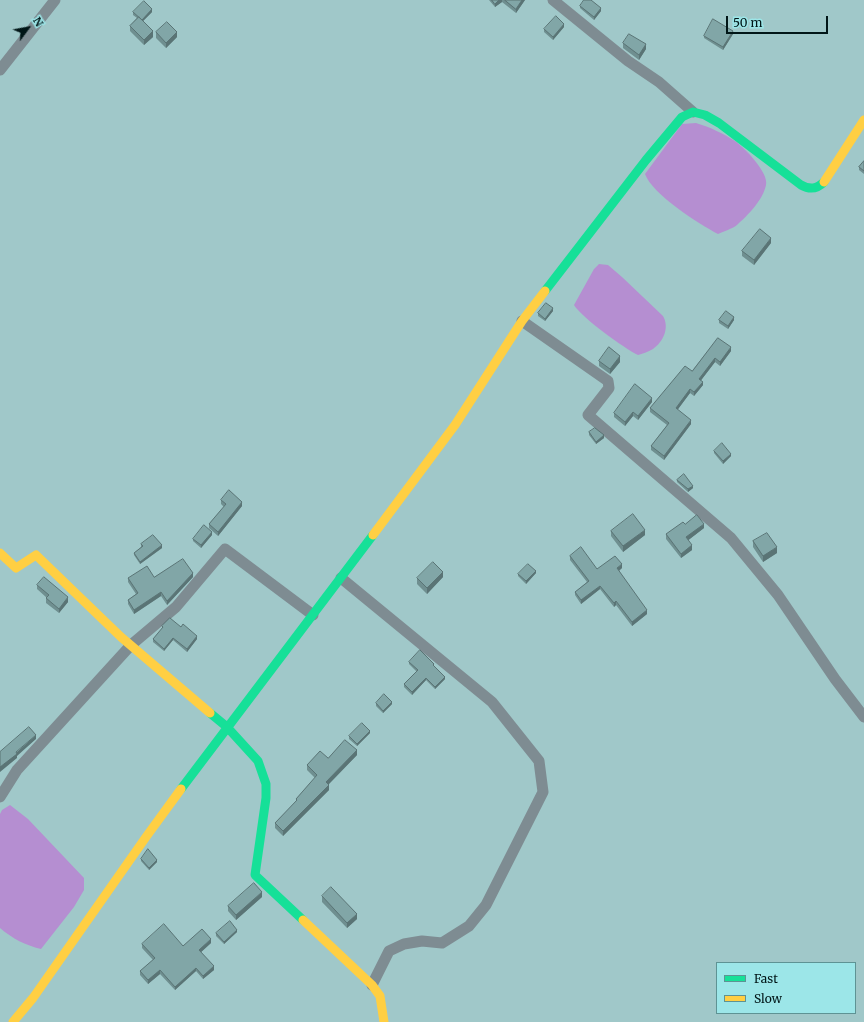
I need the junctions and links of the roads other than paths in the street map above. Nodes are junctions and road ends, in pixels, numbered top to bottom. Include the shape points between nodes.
1 (55, 0) edge
2 (553, 0) edge
3 (0, 70) edge
4 (693, 112) junction
5 (864, 120) edge
6 (522, 321) junction
7 (0, 553) edge
8 (341, 578) junction
9 (313, 615) junction
10 (131, 645) junction
11 (864, 717) edge
12 (227, 726) junction
13 (0, 797) edge
14 (372, 985) junction
15 (14, 1022) edge
16 (384, 1022) edge

1 - 3 street
2 - 4 street via 628,61 659,82
4 - 5 street via 719,123 809,189 817,188 823,183
4 - 6 street via 682,117 646,160
6 - 8 street via 455,425
6 - 11 street via 608,381 609,388 588,415 731,538 778,595
7 - 10 street via 16,568 36,555
8 - 9 street
8 - 14 street via 492,702 538,761 543,792 486,905 469,926 442,943 422,941 404,944 389,951
9 - 10 street via 225,549 176,607
9 - 12 street
10 - 12 street
10 - 13 street via 17,770
12 - 14 street via 258,761 266,784 254,875
12 - 15 street
14 - 16 street via 380,996

